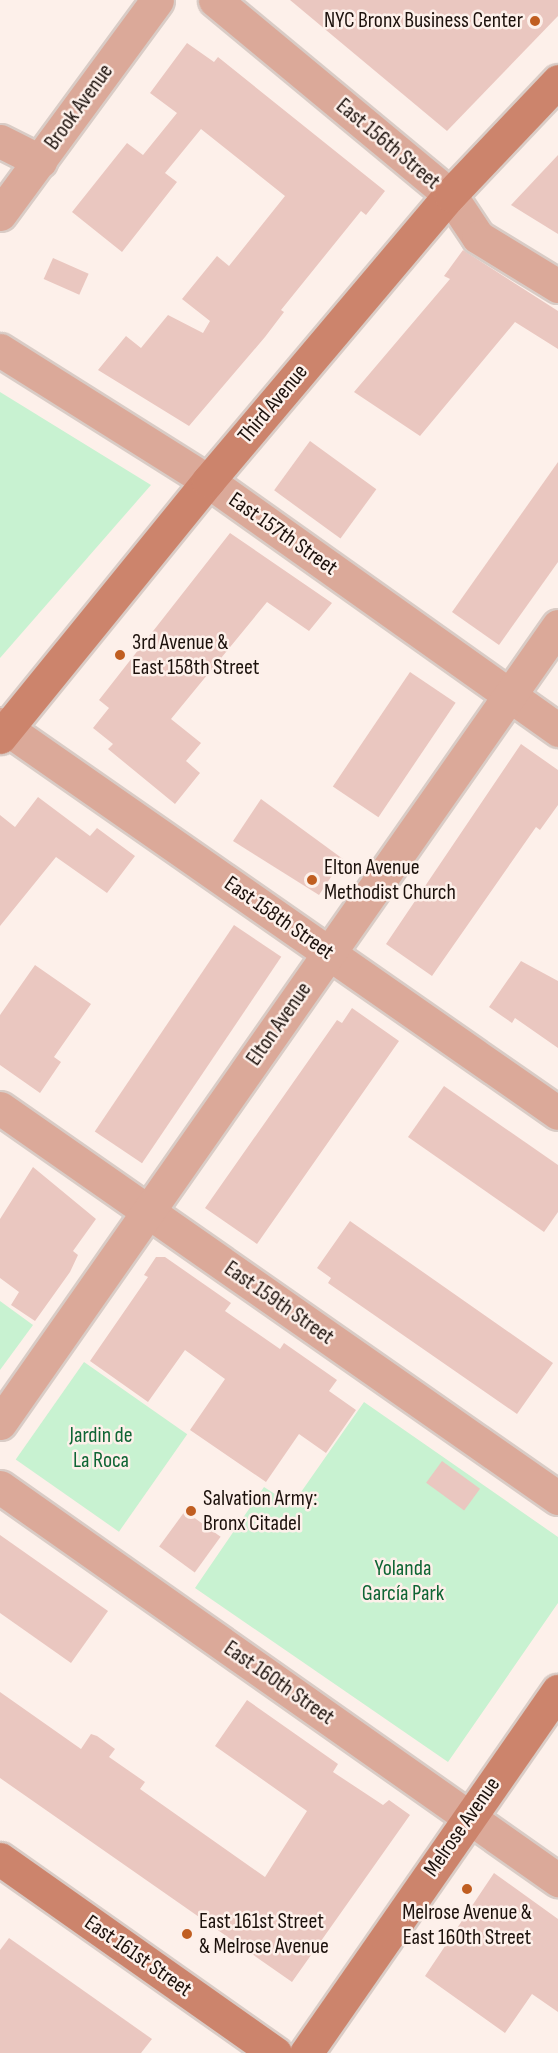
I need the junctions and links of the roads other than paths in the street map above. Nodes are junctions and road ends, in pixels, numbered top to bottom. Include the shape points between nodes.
1 (158, 0) edge
2 (215, 0) edge
3 (558, 81) edge
4 (0, 141) edge
5 (40, 161) junction
6 (450, 195) junction
7 (0, 214) edge
8 (558, 286) edge
9 (0, 350) edge
10 (208, 481) junction
11 (558, 626) edge
12 (509, 695) junction
13 (2, 730) edge
14 (558, 730) edge
15 (329, 953) junction
16 (0, 1108) edge
17 (558, 1113) edge
18 (148, 1211) junction
19 (0, 1423) edge
20 (0, 1487) edge
21 (558, 1498) edge
22 (558, 1690) edge
23 (469, 1817) junction
24 (0, 1859) edge
25 (558, 1880) edge
26 (275, 2053) edge
27 (306, 2053) edge

1 - 5 street, Brook Avenue
2 - 6 street, East 156th Street
3 - 6 main road, Third Avenue
4 - 5 street
5 - 7 street, Brook Avenue
6 - 8 street, East 156th Street via 478,237
6 - 10 main road, Third Avenue
9 - 10 street, East 157th Street
10 - 12 street, East 157th Street
10 - 13 main road, Third Avenue
11 - 12 street, Elton Avenue
12 - 14 street, East 157th Street
12 - 15 street, Elton Avenue
13 - 15 street, East 158th Street
15 - 17 street, East 158th Street
15 - 18 street, Elton Avenue
16 - 18 street, East 159th Street
18 - 19 street, Elton Avenue
18 - 21 street, East 159th Street
20 - 23 street, East 160th Street
22 - 23 main road, Melrose Avenue
23 - 25 street, East 160th Street
23 - 27 main road, Melrose Avenue
24 - 26 main road, East 161st Street

